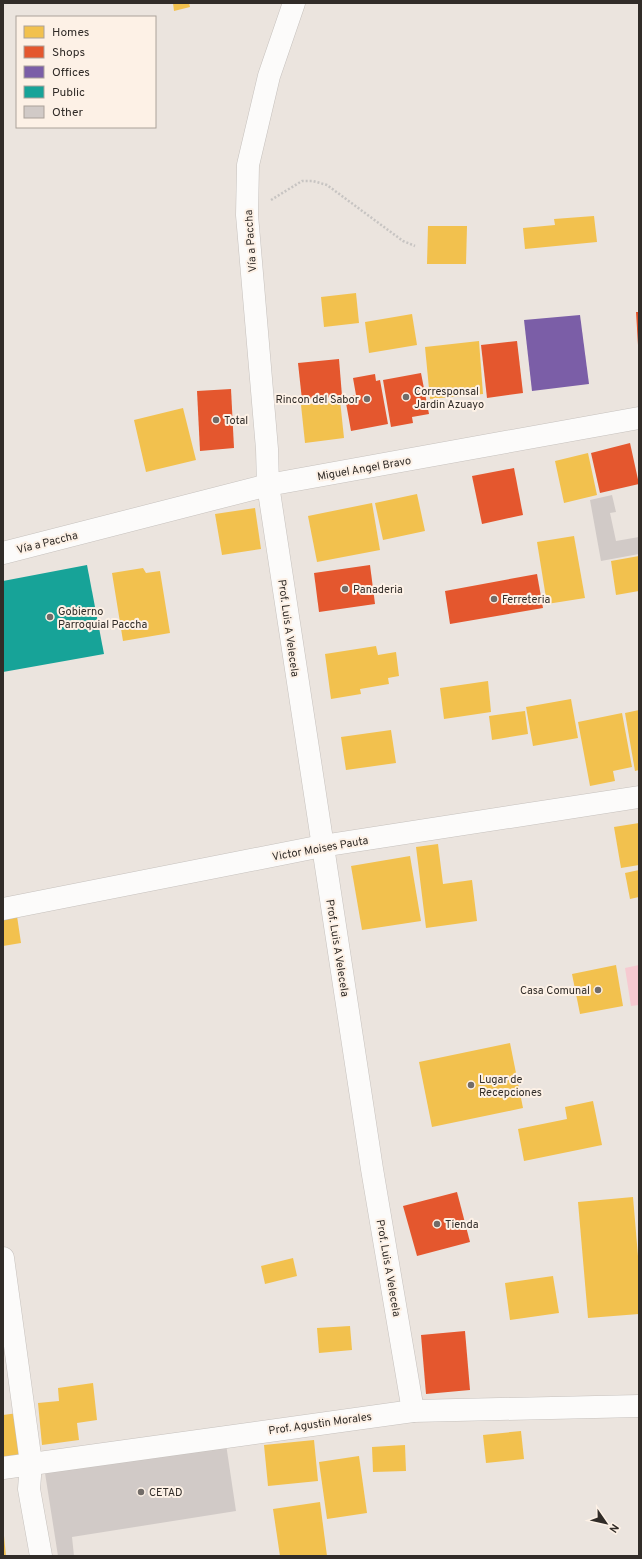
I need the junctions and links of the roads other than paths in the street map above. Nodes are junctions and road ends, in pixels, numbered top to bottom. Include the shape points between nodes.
1 (294, 3) edge
2 (639, 418) edge
3 (268, 485) junction
4 (92, 531) joint
5 (3, 553) edge
6 (639, 797) edge
7 (322, 846) junction
8 (3, 910) edge
9 (3, 1258) edge
10 (639, 1406) edge
11 (413, 1411) junction
12 (31, 1463) junction
13 (3, 1468) edge
14 (41, 1556) edge

1 - 3 street, Vía a Paccha via 269,76 248,165 247,215
2 - 3 street, Miguel Angel Bravo
3 - 4 street, Miguel Angel Bravo
3 - 7 street, Prof. Luis A Velecela
4 - 5 street, Vía a Paccha
6 - 7 street, Victor Moises Pauta
7 - 8 street, Victor Moises Pauta
7 - 11 street, Prof. Luis A Velecela
9 - 12 street
10 - 11 street, Prof. Agustin Morales
11 - 12 street, Prof. Agustin Morales
12 - 13 street, Prof. Agustin Morales
12 - 14 street via 30,1489

